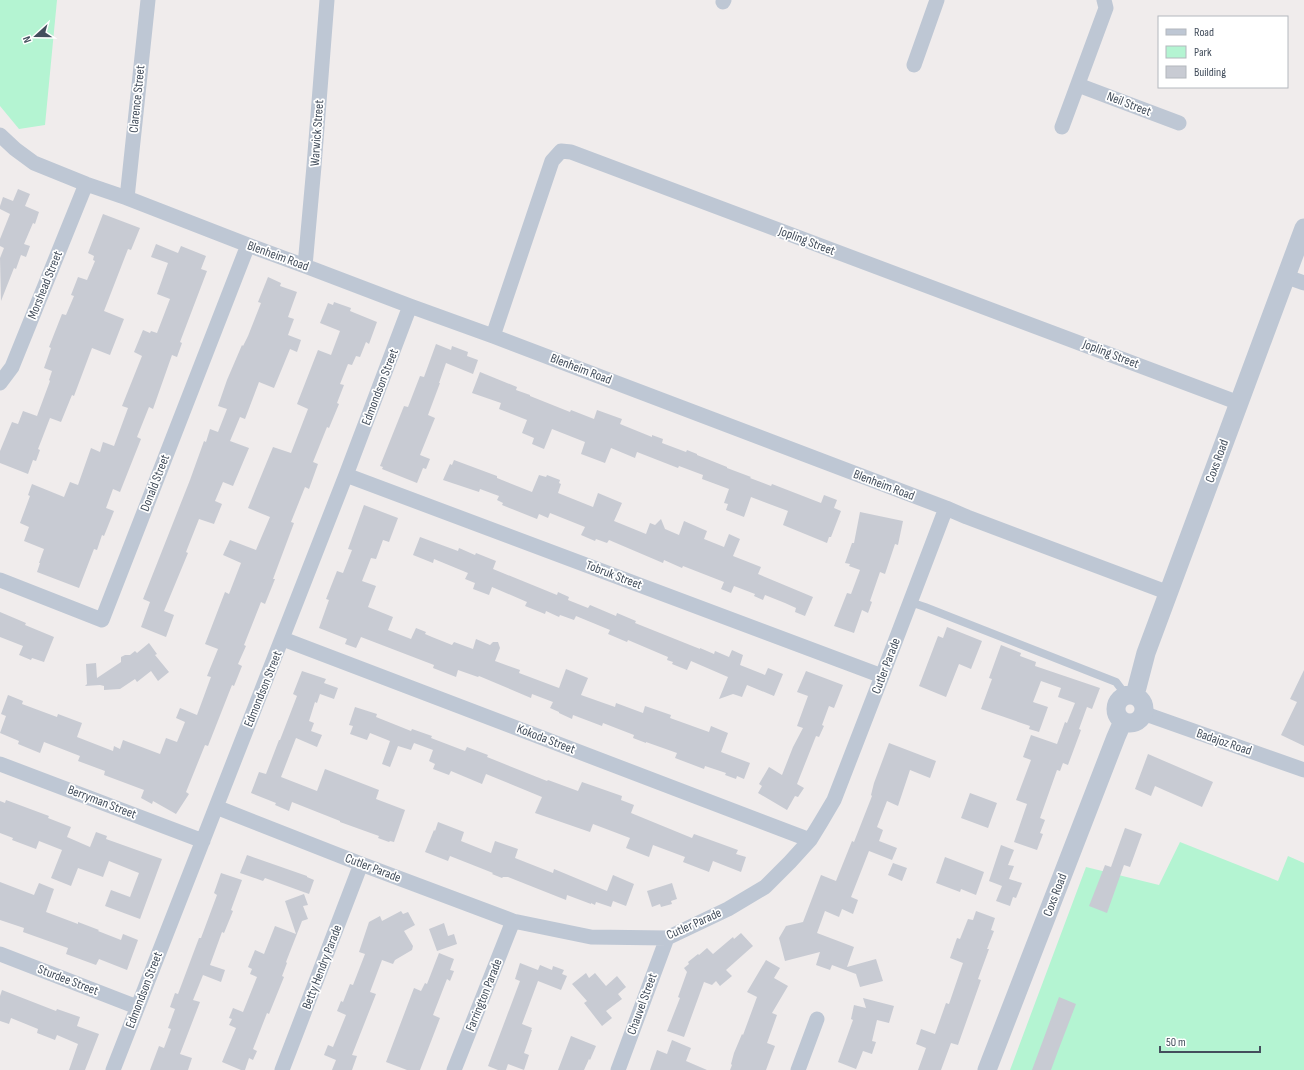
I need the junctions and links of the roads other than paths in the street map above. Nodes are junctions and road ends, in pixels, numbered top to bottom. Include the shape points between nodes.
1 (148, 0) edge
2 (327, 0) edge
3 (937, 0) edge
4 (1104, 0) edge
5 (914, 65) dead end
6 (1078, 85) junction
7 (1179, 123) dead end
8 (1062, 127) dead end
9 (0, 135) edge
10 (86, 184) junction
11 (127, 198) junction
12 (1304, 228) edge
13 (248, 246) junction
14 (305, 266) junction
15 (1295, 280) edge
16 (410, 306) junction
17 (493, 336) junction
18 (0, 383) edge
19 (1238, 403) junction
20 (346, 475) junction
21 (946, 508) junction
22 (0, 580) edge
23 (1169, 593) junction
24 (910, 602) junction
25 (283, 639) junction
26 (882, 676) junction
27 (1130, 695) junction
28 (1144, 713) junction
29 (1124, 721) junction
30 (0, 764) edge
31 (1304, 770) edge
32 (216, 807) junction
33 (203, 840) junction
34 (810, 840) junction
35 (361, 864) junction
36 (513, 921) junction
37 (667, 938) junction
38 (0, 954) edge
39 (137, 1007) junction
40 (817, 1018) dead end
41 (113, 1070) edge
42 (282, 1070) edge
43 (454, 1070) edge
44 (618, 1070) edge
45 (798, 1070) edge
46 (987, 1070) edge

1 - 11 street, Clarence Street
2 - 14 street, Warwick Street
3 - 5 street
4 - 6 street via 1106,8
6 - 7 street, Neil Street
6 - 8 street
9 - 10 street, Blenheim Road via 34,163
10 - 11 street, Blenheim Road
10 - 18 street, Morshead Street via 12,367
11 - 13 street, Blenheim Road
12 - 15 street, Coxs Road
13 - 14 street, Blenheim Road
13 - 22 street, Donald Street via 102,620
14 - 16 street, Blenheim Road
15 - 19 street, Coxs Road
16 - 17 street, Blenheim Road
16 - 20 street, Edmondson Street
17 - 19 street, Jopling Street via 552,161 561,151 571,152
17 - 21 street, Blenheim Road
19 - 23 street, Coxs Road
20 - 25 street, Edmondson Street
20 - 26 street, Tobruk Street
21 - 23 street, Blenheim Road
21 - 24 street, Cutler Parade
23 - 27 street, Coxs Road
24 - 26 street, Cutler Parade
24 - 27 lane via 1116,682
25 - 32 street, Edmondson Street
25 - 34 street, Kokoda Street
26 - 34 street, Cutler Parade via 834,800
27 - 28 street via 1142,702
27 - 29 street via 1122,697 1117,705 1117,714
28 - 29 street via 1137,721
28 - 31 street, Badajoz Road
29 - 46 street, Coxs Road
30 - 33 street, Berryman Street
32 - 33 street, Edmondson Street
32 - 35 street, Cutler Parade
33 - 39 street, Edmondson Street
34 - 37 street, Cutler Parade via 765,886 728,909
35 - 36 street, Cutler Parade
35 - 42 street, Betty Hendry Parade
36 - 37 street, Cutler Parade via 591,937
36 - 43 street, Farrington Parade
37 - 44 street, Chauvel Street
38 - 39 street, Sturdee Street
39 - 41 street, Edmondson Street
40 - 45 street

